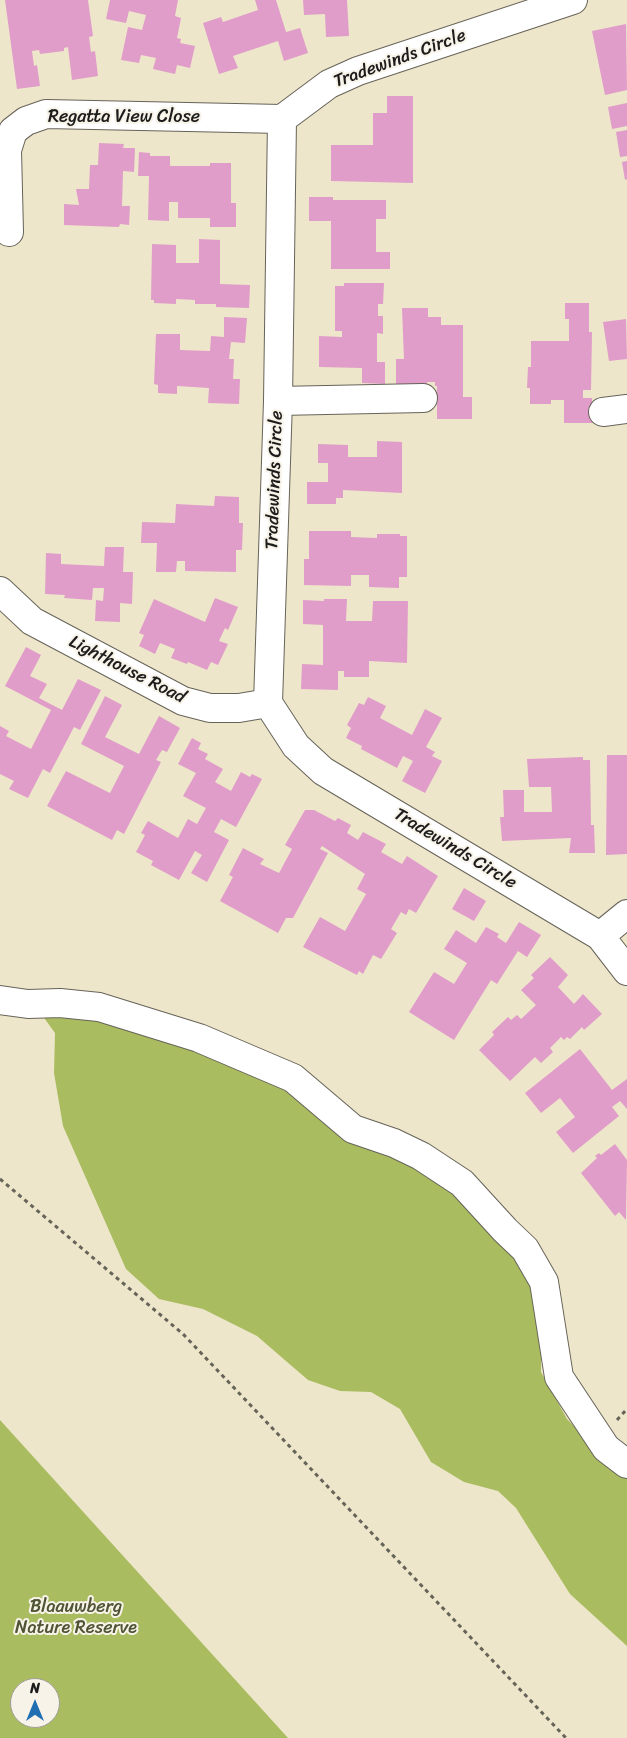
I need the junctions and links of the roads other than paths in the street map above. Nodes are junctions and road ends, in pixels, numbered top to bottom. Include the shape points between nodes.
1 (573, 0) edge
2 (282, 119) junction
3 (9, 232) dead end
4 (423, 398) dead end
5 (278, 401) junction
6 (0, 591) edge
7 (268, 702) junction
8 (627, 914) edge
9 (600, 936) junction
10 (627, 971) edge
11 (0, 1000) edge
12 (627, 1464) edge

1 - 2 street, Tradewinds Circle via 358,71 329,84
2 - 3 street, Regatta View Close via 46,114 26,121 12,131 7,150
2 - 5 street, Tradewinds Circle
4 - 5 street
5 - 7 street, Tradewinds Circle
6 - 7 street, Lighthouse Road via 32,620 183,701 210,708 239,708
7 - 9 street, Tradewinds Circle via 296,746 323,771
8 - 9 street
9 - 10 street, Tradewinds Circle
11 - 12 street via 99,1007 199,1038 293,1078 353,1129 421,1156 462,1183 525,1249 544,1282 559,1377 606,1448

